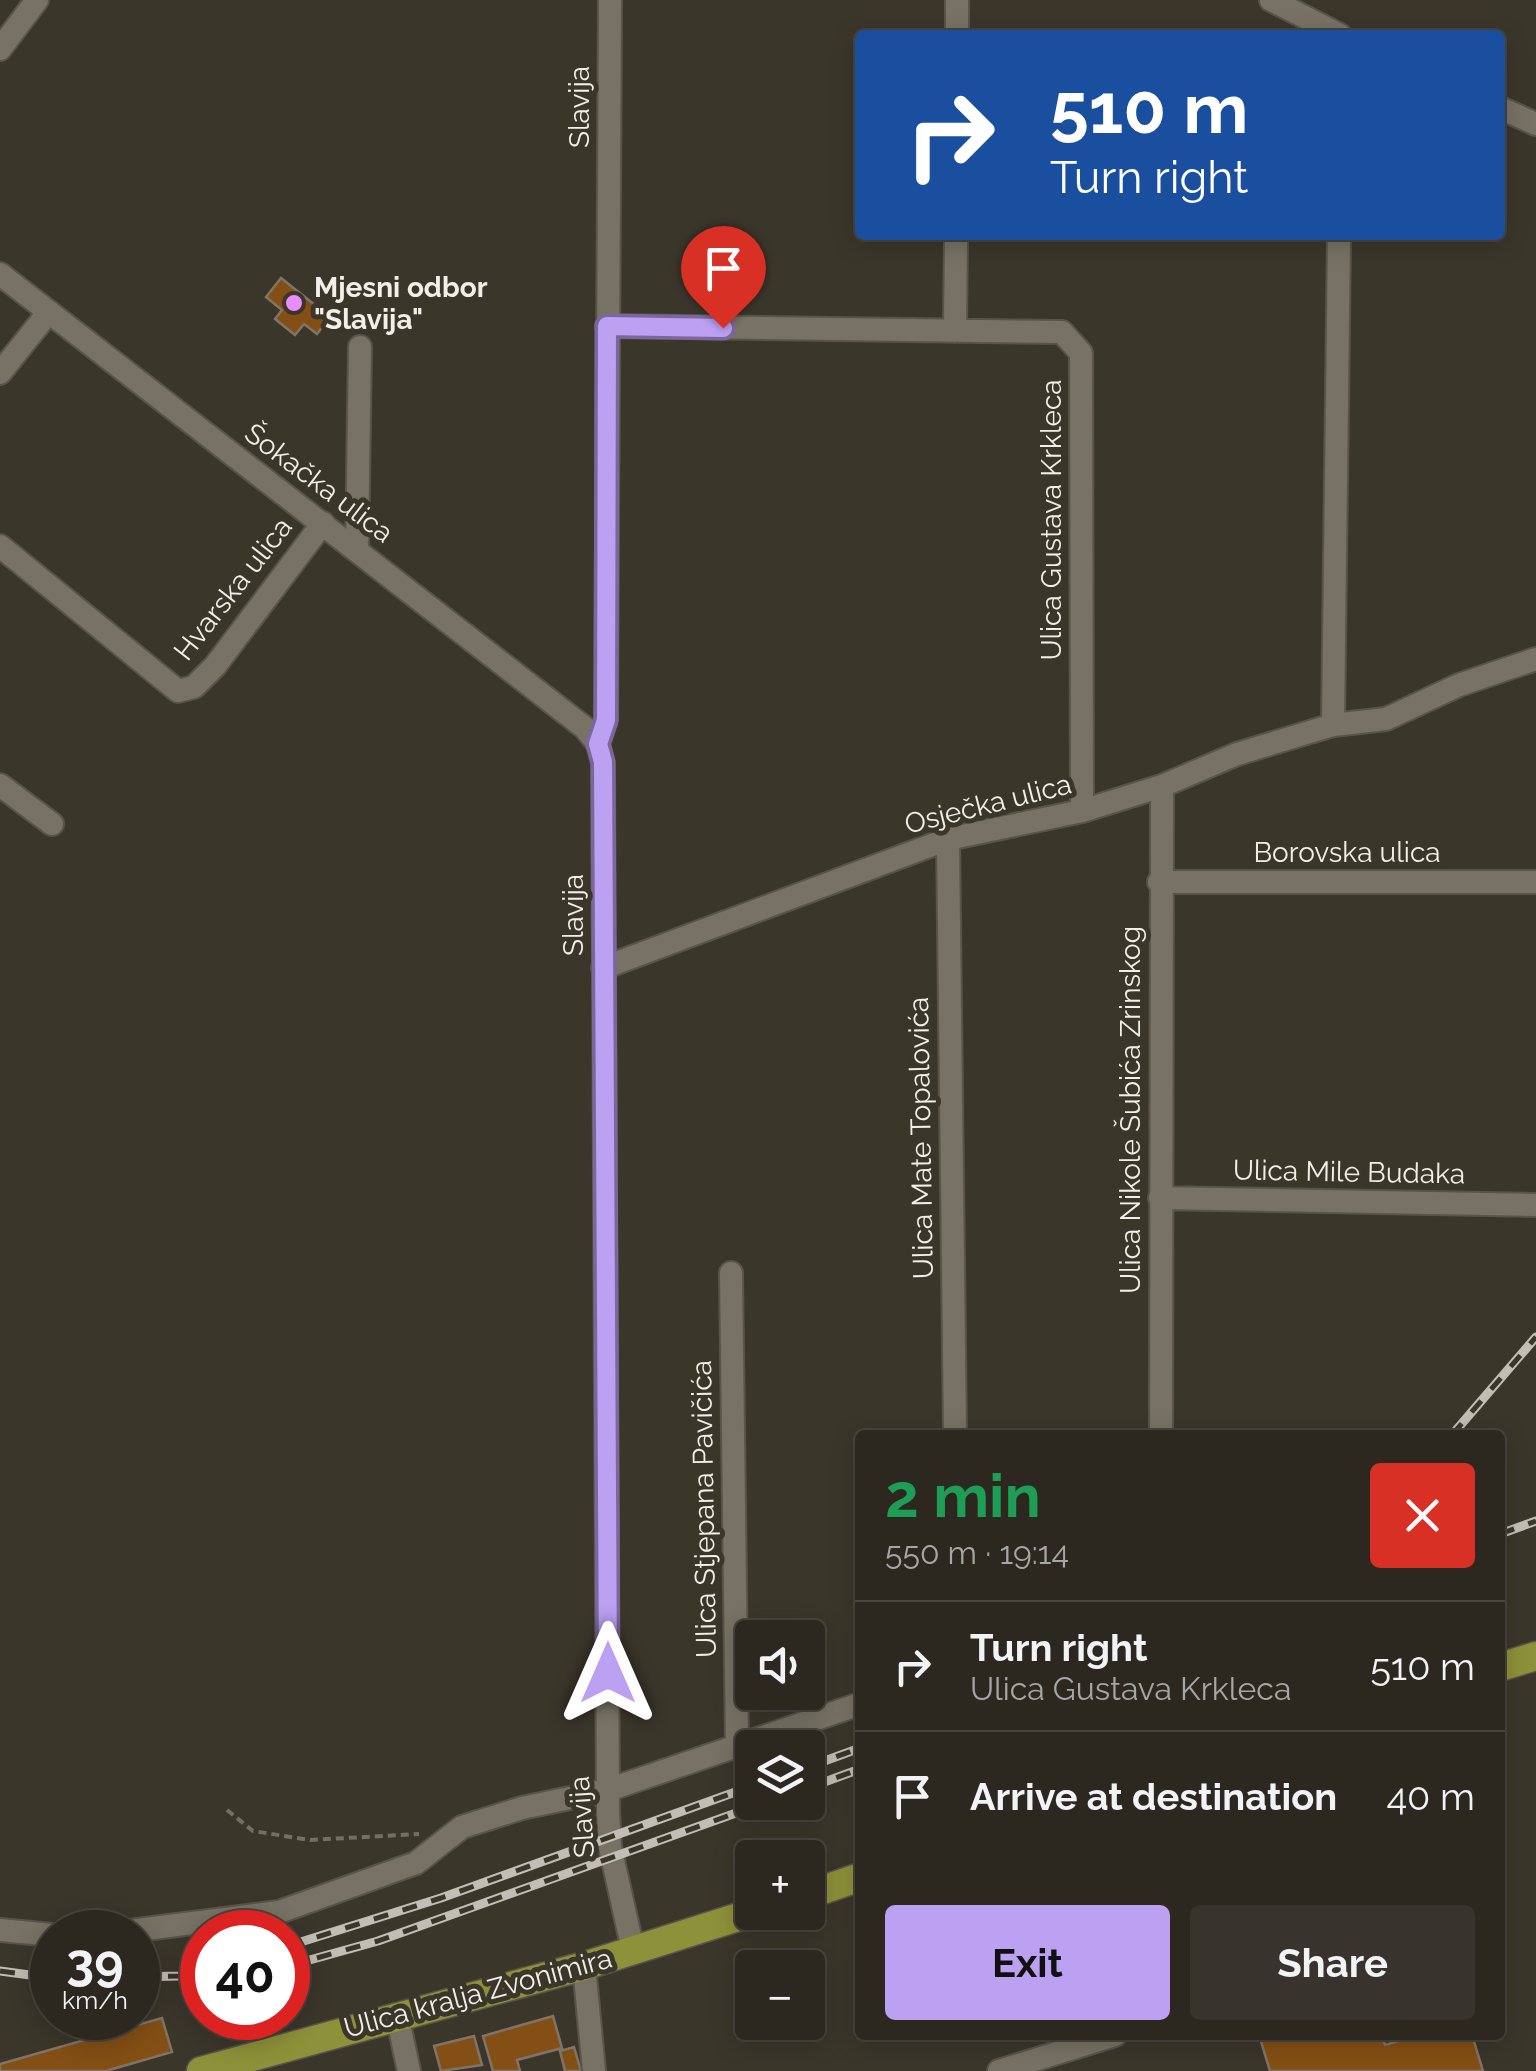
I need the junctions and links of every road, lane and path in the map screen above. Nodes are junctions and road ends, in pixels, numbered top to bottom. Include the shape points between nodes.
1 (37, 0) edge
2 (610, 0) edge
3 (957, 0) edge
4 (1270, 0) edge
5 (957, 30) edge
6 (1330, 30) edge
7 (0, 49) edge
8 (1505, 110) edge
9 (1536, 124) edge
10 (956, 240) edge
11 (1338, 240) edge
12 (0, 274) edge
13 (48, 313) junction
14 (607, 326) junction
15 (955, 331) junction
16 (360, 347) dead end
17 (0, 373) edge
18 (323, 523) junction
19 (0, 546) edge
20 (357, 549) junction
21 (1536, 659) edge
22 (1334, 725) junction
23 (598, 744) junction
24 (0, 784) edge
25 (1162, 786) junction
26 (1082, 811) junction
27 (52, 824) dead end
28 (948, 839) junction
29 (1159, 882) junction
30 (1536, 882) edge
31 (603, 968) junction
32 (1160, 1198) junction
33 (1536, 1206) edge
34 (731, 1273) dead end
35 (956, 1430) edge
36 (1161, 1430) edge
37 (1536, 1656) edge
38 (1505, 1666) edge
39 (855, 1706) edge
40 (737, 1730) edge
41 (780, 1730) edge
42 (735, 1745) edge
43 (608, 1790) junction
44 (227, 1810) dead end
45 (448, 1835) junction
46 (855, 1880) edge
47 (825, 1889) edge
48 (735, 1918) edge
49 (160, 1927) edge
50 (0, 1930) edge
51 (30, 1933) edge
52 (632, 1950) junction
53 (584, 1966) junction
54 (397, 2015) junction
55 (1099, 2040) edge
56 (258, 2063) edge
57 (408, 2070) edge
58 (201, 2071) edge
59 (594, 2071) edge
60 (998, 2071) edge

1 - 7 street
2 - 14 street, Slavija
3 - 5 street
4 - 6 street
8 - 9 street
10 - 15 street
11 - 22 street
12 - 13 street, Šokačka ulica
13 - 17 street
13 - 18 street, Šokačka ulica
14 - 15 street, Ulica Gustava Krkleca
14 - 23 street, Slavija via 606,720
15 - 26 street, Ulica Gustava Krkleca via 1062,332 1081,353
16 - 20 street
18 - 19 street, Hvarska ulica via 215,666 194,687 178,691
18 - 20 street, Šokačka ulica
20 - 23 street, Šokačka ulica
21 - 22 street, Osječka ulica via 1458,684 1386,718
22 - 25 street, Osječka ulica via 1236,754
23 - 31 street, Slavija
24 - 27 street
25 - 26 street, Osječka ulica
25 - 29 street, Ulica Nikole Šubića Zrinskog
26 - 28 street, Osječka ulica
28 - 31 street, Osječka ulica
28 - 35 street, Ulica Mate Topalovića
29 - 30 street, Borovska ulica
29 - 32 street, Ulica Nikole Šubića Zrinskog
31 - 43 street, Slavija
32 - 33 street, Ulica Mile Budaka
32 - 36 street, Ulica Nikole Šubića Zrinskog
34 - 40 street, Ulica Stjepana Pavičića
37 - 38 main road
39 - 41 street
42 - 43 street
43 - 45 street via 522,1808
43 - 52 street, Slavija via 610,1847
44 - 45 path via 253,1831 310,1840
45 - 49 street via 416,1863 279,1912
46 - 47 main road
48 - 52 main road, Ulica kralja Zvonimira
50 - 51 street
52 - 53 main road, Ulica kralja Zvonimira
53 - 54 main road, Ulica kralja Zvonimira
53 - 59 street
54 - 56 main road, Ulica kralja Zvonimira
54 - 57 street
55 - 60 street
56 - 58 main road, Ulica kralja Zvonimira

